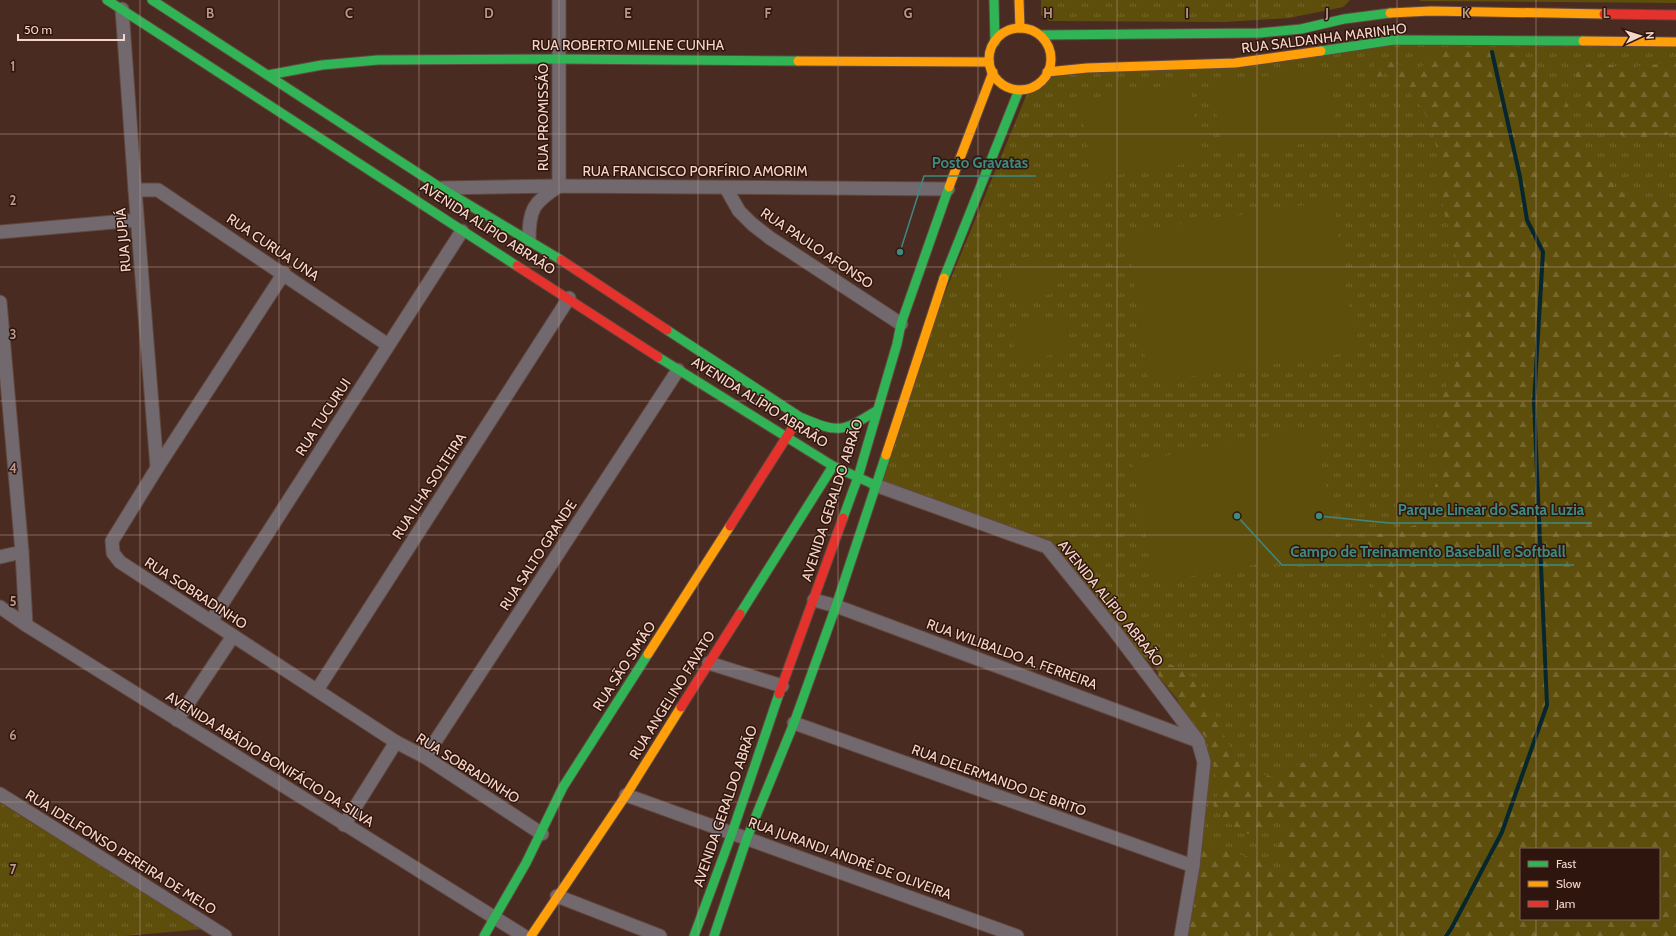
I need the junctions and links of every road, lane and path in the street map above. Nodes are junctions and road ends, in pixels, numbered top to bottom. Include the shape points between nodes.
1 (108, 0) edge
2 (152, 0) edge
3 (558, 0) edge
4 (994, 0) edge
5 (1019, 0) edge
6 (122, 9) junction
7 (1676, 15) edge
8 (1020, 28) junction
9 (1040, 35) junction
10 (995, 42) junction
11 (1676, 42) edge
12 (558, 59) junction
13 (989, 62) junction
14 (993, 72) junction
15 (1048, 72) junction
16 (268, 75) junction
17 (1019, 90) junction
18 (559, 186) junction
19 (441, 188) junction
20 (726, 188) junction
21 (948, 189) junction
22 (135, 190) junction
23 (137, 220) junction
24 (462, 231) junction
25 (0, 232) edge
26 (527, 243) junction
27 (925, 257) junction
28 (948, 267) junction
29 (284, 274) junction
30 (569, 298) junction
31 (0, 302) edge
32 (901, 324) junction
33 (388, 345) junction
34 (678, 370) junction
35 (4, 400) edge
36 (876, 411) junction
37 (800, 417) junction
38 (786, 438) junction
39 (833, 466) junction
40 (157, 468) junction
41 (858, 477) junction
42 (875, 485) junction
43 (22, 552) junction
44 (0, 557) edge
45 (814, 600) junction
46 (836, 606) junction
47 (0, 607) edge
48 (211, 621) junction
49 (26, 625) junction
50 (234, 636) junction
51 (709, 662) junction
52 (782, 686) junction
53 (317, 690) junction
54 (177, 720) junction
55 (794, 723) junction
56 (1198, 741) junction
57 (396, 742) junction
58 (425, 757) junction
59 (0, 794) edge
60 (626, 795) junction
61 (344, 825) junction
62 (732, 833) junction
63 (542, 834) junction
64 (747, 838) junction
65 (1193, 866) junction
66 (557, 896) junction
67 (496, 917) junction
68 (225, 936) edge
69 (484, 936) edge
70 (524, 936) edge
71 (531, 936) edge
72 (660, 936) edge
73 (694, 936) edge
74 (714, 936) edge
75 (1017, 936) edge
76 (1181, 936) edge

1 - 6 street, AVENIDA ALÍPIO ABRAÃO
2 - 16 street, AVENIDA ALÍPIO ABRAÃO
3 - 12 street, RUA PROMISSÃO
4 - 10 street
5 - 8 street
6 - 22 street, RUA JUPIÁ
6 - 24 street, AVENIDA ALÍPIO ABRAÃO
7 - 9 street via 1431,11 1380,14 1301,29 1260,33
8 - 9 street
8 - 10 street via 1003,33
9 - 15 street via 1050,52
10 - 13 street via 991,48
11 - 15 street, RUA SALDANHA MARINHO via 1394,40 1235,63 1087,68
12 - 13 street, RUA ROBERTO MILENE CUNHA
12 - 16 street, RUA ROBERTO MILENE CUNHA via 378,60 322,65
12 - 18 street, RUA PROMISSÃO
13 - 14 street
14 - 17 street via 1002,84
14 - 21 street, AVENIDA GERALDO ABRÃO
15 - 17 street via 1042,81 1033,87
16 - 19 street, AVENIDA ALÍPIO ABRAÃO
17 - 28 street
18 - 19 street, RUA FRANCISCO PORFÍRIO AMORIM
18 - 20 street, RUA FRANCISCO PORFÍRIO AMORIM
18 - 26 street, AVENIDA ALÍPIO ABRAÃO via 544,196 532,212
19 - 26 street, AVENIDA ALÍPIO ABRAÃO
20 - 21 street, RUA FRANCISCO PORFÍRIO AMORIM
20 - 32 street, RUA PAULO AFONSO via 739,211 770,238
21 - 27 street, AVENIDA GERALDO ABRÃO
22 - 23 street, RUA JUPIÁ
22 - 29 street, RUA CURUA UNA via 158,190
23 - 25 street
23 - 40 street, RUA JUPIÁ
24 - 30 street, AVENIDA ALÍPIO ABRAÃO via 518,262
24 - 33 street, RUA TUCURUI
26 - 37 street, AVENIDA ALÍPIO ABRAÃO
27 - 28 street
27 - 32 street, AVENIDA GERALDO ABRÃO
28 - 42 street
29 - 33 street, RUA CURUA UNA
29 - 40 street, RUA SOBRADINHO
30 - 34 street, AVENIDA ALÍPIO ABRAÃO
30 - 53 street, RUA ILHA SOLTEIRA
31 - 35 street
32 - 36 street, AVENIDA GERALDO ABRÃO
33 - 48 street, RUA TUCURUI
34 - 38 street, AVENIDA ALÍPIO ABRAÃO
34 - 58 street, RUA SALTO GRANDE
35 - 43 street
36 - 37 street, AVENIDA ALÍPIO ABRAÃO via 851,427 839,430
36 - 41 street, AVENIDA GERALDO ABRÃO
37 - 38 street, RUA SÃO SIMÃO
38 - 39 street, AVENIDA ALÍPIO ABRAÃO
38 - 63 street, RUA SÃO SIMÃO via 564,786
39 - 41 street, AVENIDA ALÍPIO ABRAÃO
39 - 51 street, RUA ANGELINO FAVATO
40 - 48 street, RUA SOBRADINHO via 112,541 113,553 120,562
41 - 42 street, AVENIDA ALÍPIO ABRAÃO
41 - 45 street, AVENIDA GERALDO ABRÃO
42 - 46 street
42 - 56 street, AVENIDA ALÍPIO ABRAÃO via 1047,547
43 - 44 street
43 - 49 street
45 - 46 street, RUA WILIBALDO A. FERREIRA
45 - 52 street, AVENIDA GERALDO ABRÃO
46 - 55 street
46 - 56 street, RUA WILIBALDO A. FERREIRA
47 - 49 street, AVENIDA ABÁDIO BONIFÁCIO DA SILVA
48 - 50 street, RUA SOBRADINHO
49 - 54 street, AVENIDA ABÁDIO BONIFÁCIO DA SILVA
50 - 53 street, RUA SOBRADINHO
50 - 54 street
51 - 52 street
51 - 60 street, RUA ANGELINO FAVATO
52 - 62 street, AVENIDA GERALDO ABRÃO
53 - 57 street, RUA SOBRADINHO
54 - 61 street, AVENIDA ABÁDIO BONIFÁCIO DA SILVA
55 - 64 street
55 - 65 street, RUA DELERMANDO DE BRITO
56 - 65 street, AVENIDA ALÍPIO ABRAÃO via 1204,762
57 - 58 street, RUA SOBRADINHO
57 - 61 street
58 - 63 street, RUA SOBRADINHO
59 - 68 street, RUA IDELFONSO PEREIRA DE MELO
60 - 62 street, RUA JURANDI ANDRÉ DE OLIVEIRA
60 - 66 street, RUA ANGELINO FAVATO
61 - 67 street, AVENIDA ABÁDIO BONIFÁCIO DA SILVA
62 - 64 street, RUA JURANDI ANDRÉ DE OLIVEIRA
62 - 73 street, AVENIDA GERALDO ABRÃO
63 - 67 street, RUA SÃO SIMÃO
64 - 74 street
64 - 75 street, RUA JURANDI ANDRÉ DE OLIVEIRA
65 - 76 street, AVENIDA ALÍPIO ABRAÃO
66 - 71 street, RUA ANGELINO FAVATO
66 - 72 street
67 - 69 street, RUA SÃO SIMÃO
67 - 70 street, AVENIDA ABÁDIO BONIFÁCIO DA SILVA

